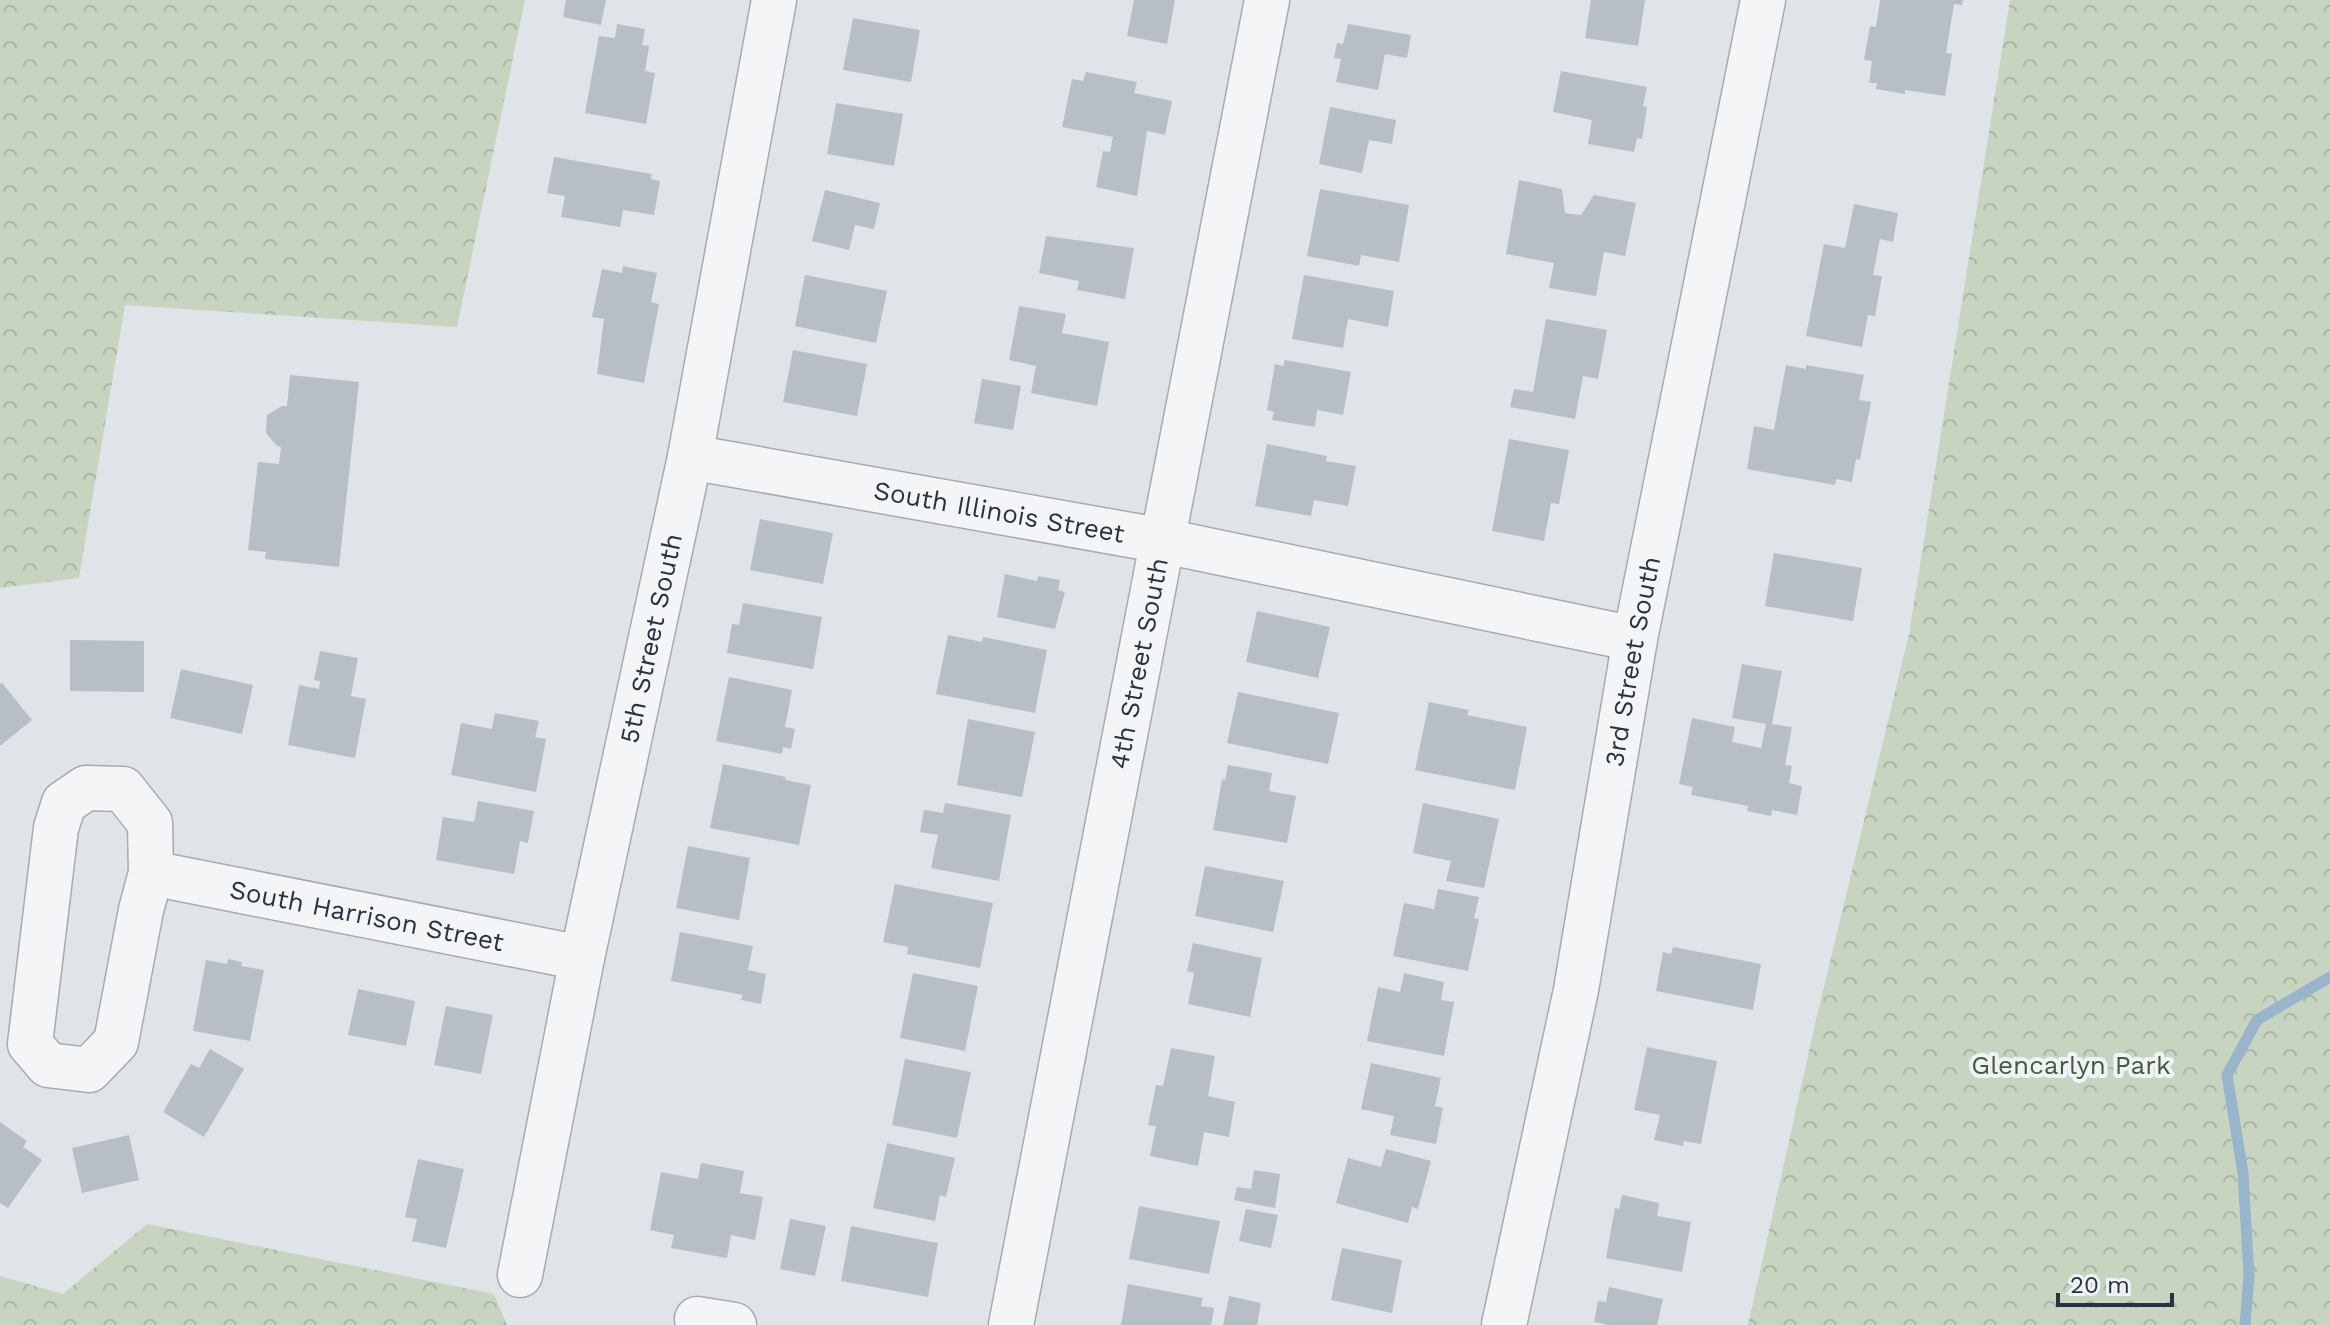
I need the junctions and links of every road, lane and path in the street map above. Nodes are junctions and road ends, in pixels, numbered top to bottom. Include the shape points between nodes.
1 (774, 0) edge
2 (1267, 0) edge
3 (1763, 0) edge
4 (690, 457) junction
5 (1164, 541) junction
6 (1635, 639) junction
7 (151, 873) junction
8 (582, 958) junction
9 (520, 1275) dead end
10 (1011, 1325) edge
11 (1504, 1325) edge

1 - 4 street, 5th Street South
2 - 5 street, 4th Street South
3 - 6 street, 3rd Street South
4 - 5 street, South Illinois Street
4 - 8 street, 5th Street South
5 - 6 street, South Illinois Street
5 - 10 street, 4th Street South
6 - 11 street, 3rd Street South via 1576,990
7 - 7 street via 116,1042 89,1070 48,1065 30,1044 56,828 64,803 86,788 123,789 150,823
7 - 8 street, South Harrison Street
8 - 9 street, 5th Street South

